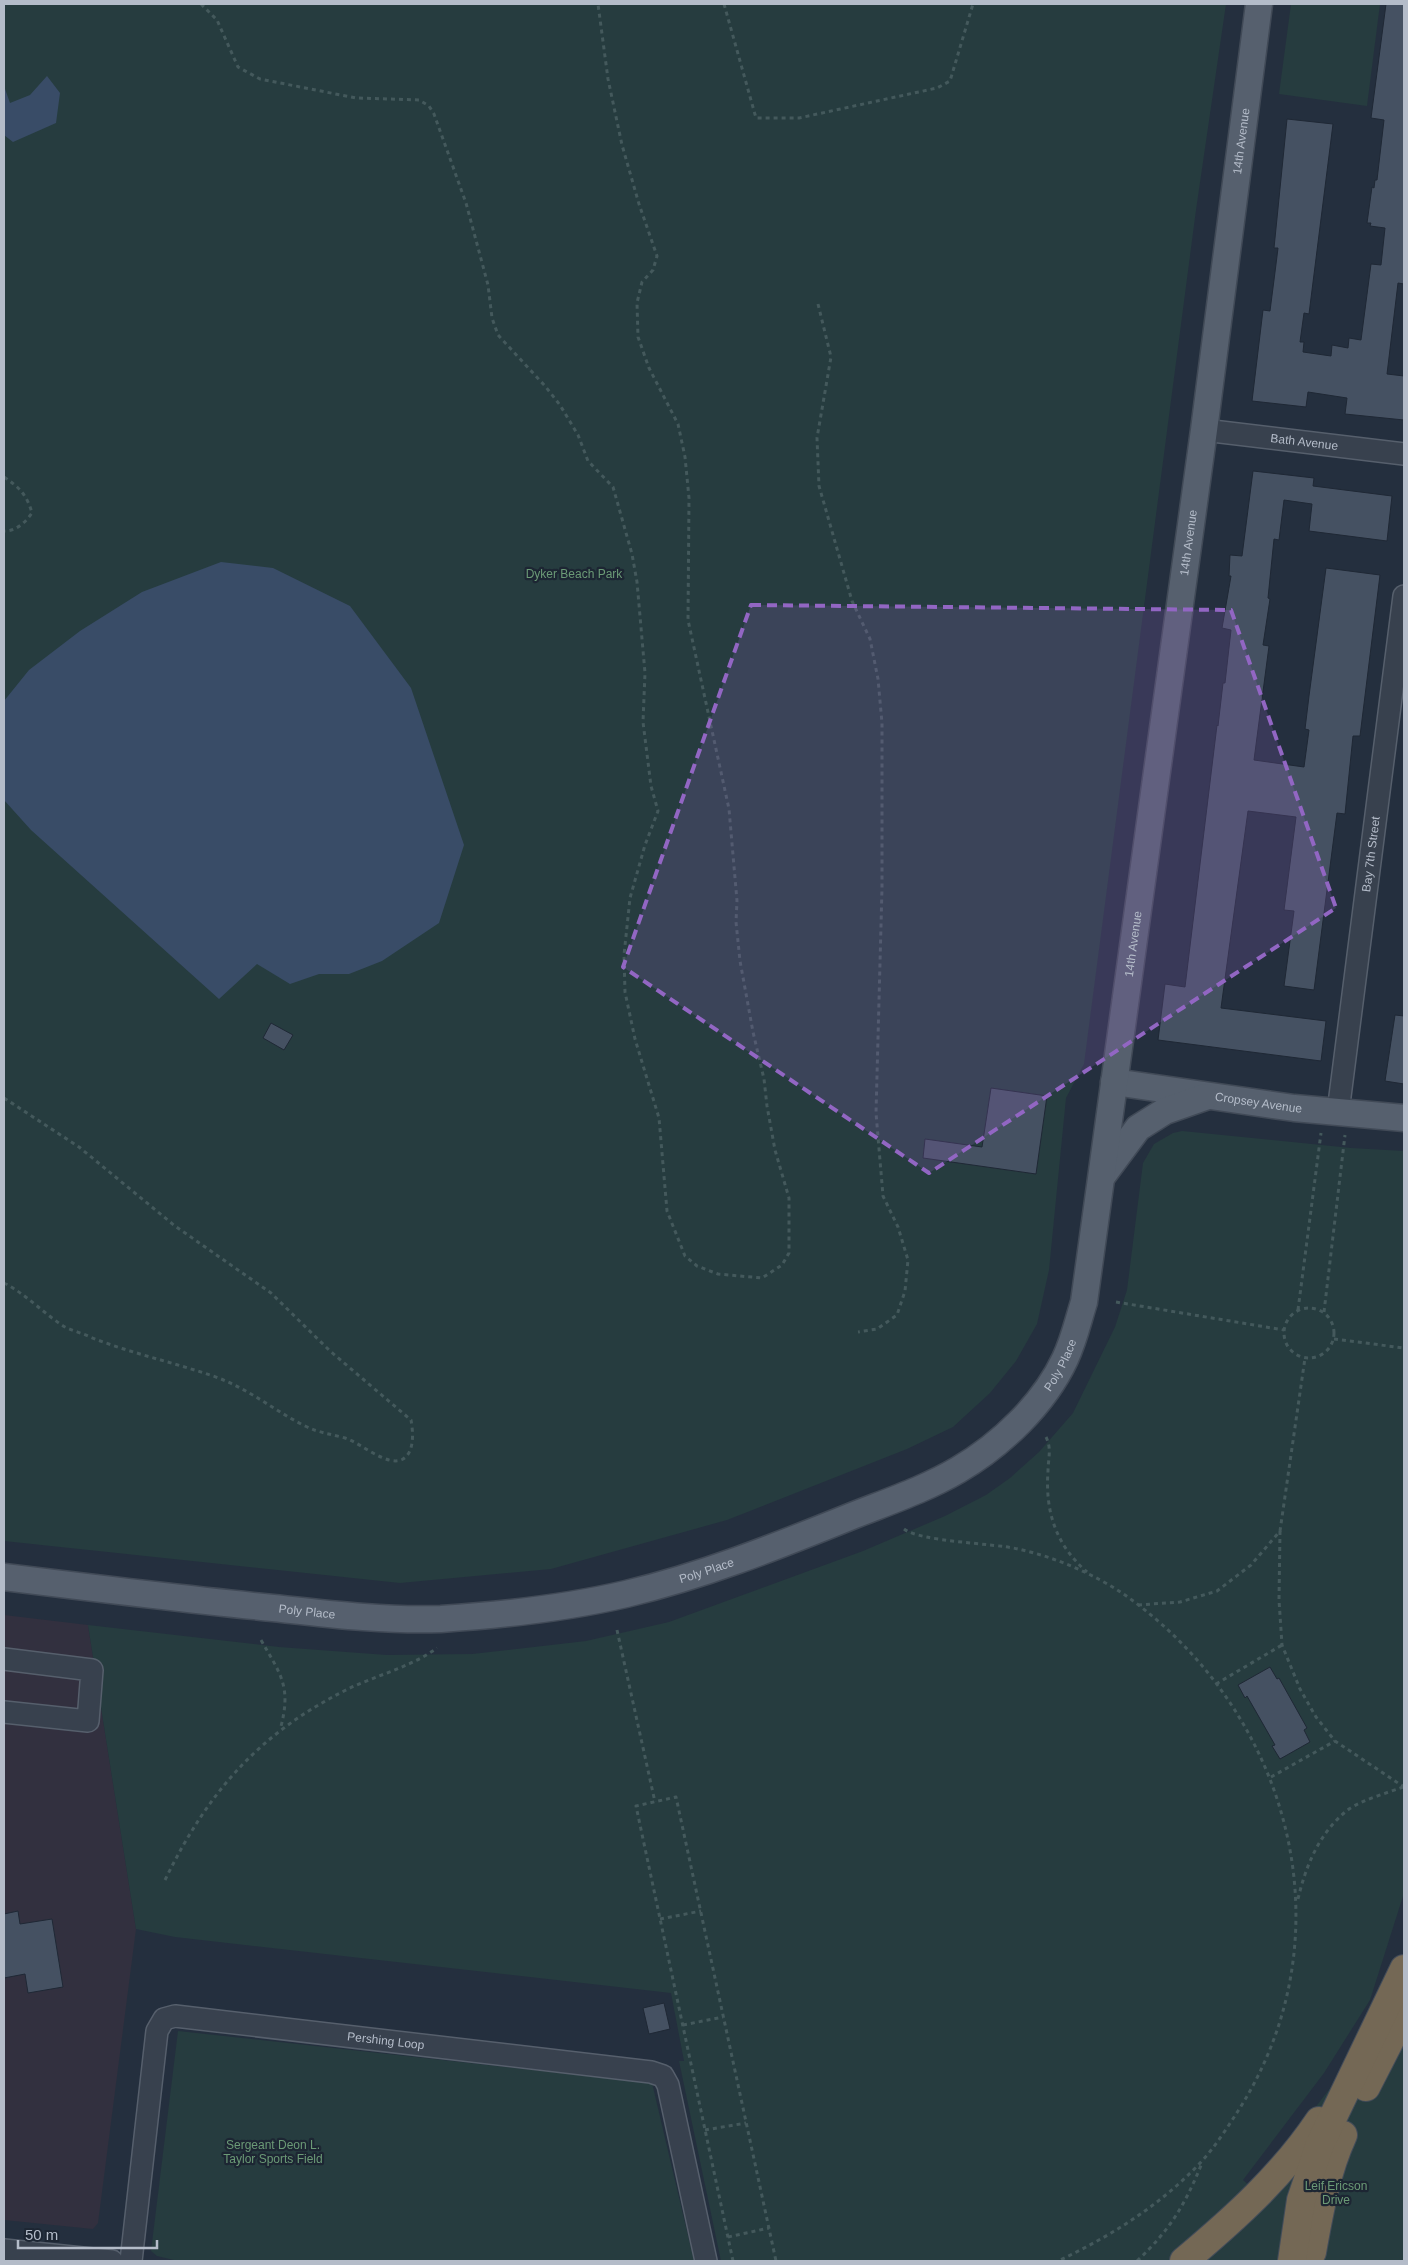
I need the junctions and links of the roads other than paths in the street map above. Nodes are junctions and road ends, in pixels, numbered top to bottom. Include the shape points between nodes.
1 (1259, 4) edge
2 (1204, 430) junction
3 (1404, 454) edge
4 (1404, 596) edge
5 (1114, 1082) junction
6 (1208, 1096) junction
7 (1404, 1118) edge
8 (1342, 1124) junction
9 (1100, 1179) junction
10 (4, 1576) edge
11 (4, 1659) edge
12 (4, 1712) edge
13 (1404, 1968) edge
14 (1404, 2012) edge
15 (1354, 2071) junction
16 (4, 2250) edge
17 (112, 2261) edge
18 (130, 2261) edge
19 (706, 2261) edge
20 (1184, 2261) edge
21 (1292, 2261) edge
22 (1310, 2261) edge

1 - 2 main road, 14th Avenue
2 - 3 street, Bath Avenue
2 - 5 main road, 14th Avenue
4 - 8 street, Bay 7th Street
5 - 6 main road, Cropsey Avenue
5 - 9 main road, Poly Place
6 - 8 main road, Cropsey Avenue via 1294,1108
6 - 9 main road via 1165,1111 1138,1128
7 - 8 main road, Cropsey Avenue
9 - 10 main road, Poly Place via 1084,1302 1074,1338 1050,1385 1013,1428 958,1470 736,1561 651,1587 587,1602 540,1610 440,1619 299,1611 115,1592
11 - 12 street via 92,1670 88,1721
13 - 15 highway
14 - 22 highway via 1337,2148 1321,2200
15 - 20 highway via 1316,2126 1267,2187
15 - 21 highway via 1310,2170 1301,2200
16 - 17 street
18 - 19 street, Pershing Loop via 157,2031 164,2018 175,2016 641,2070 663,2076 668,2085

